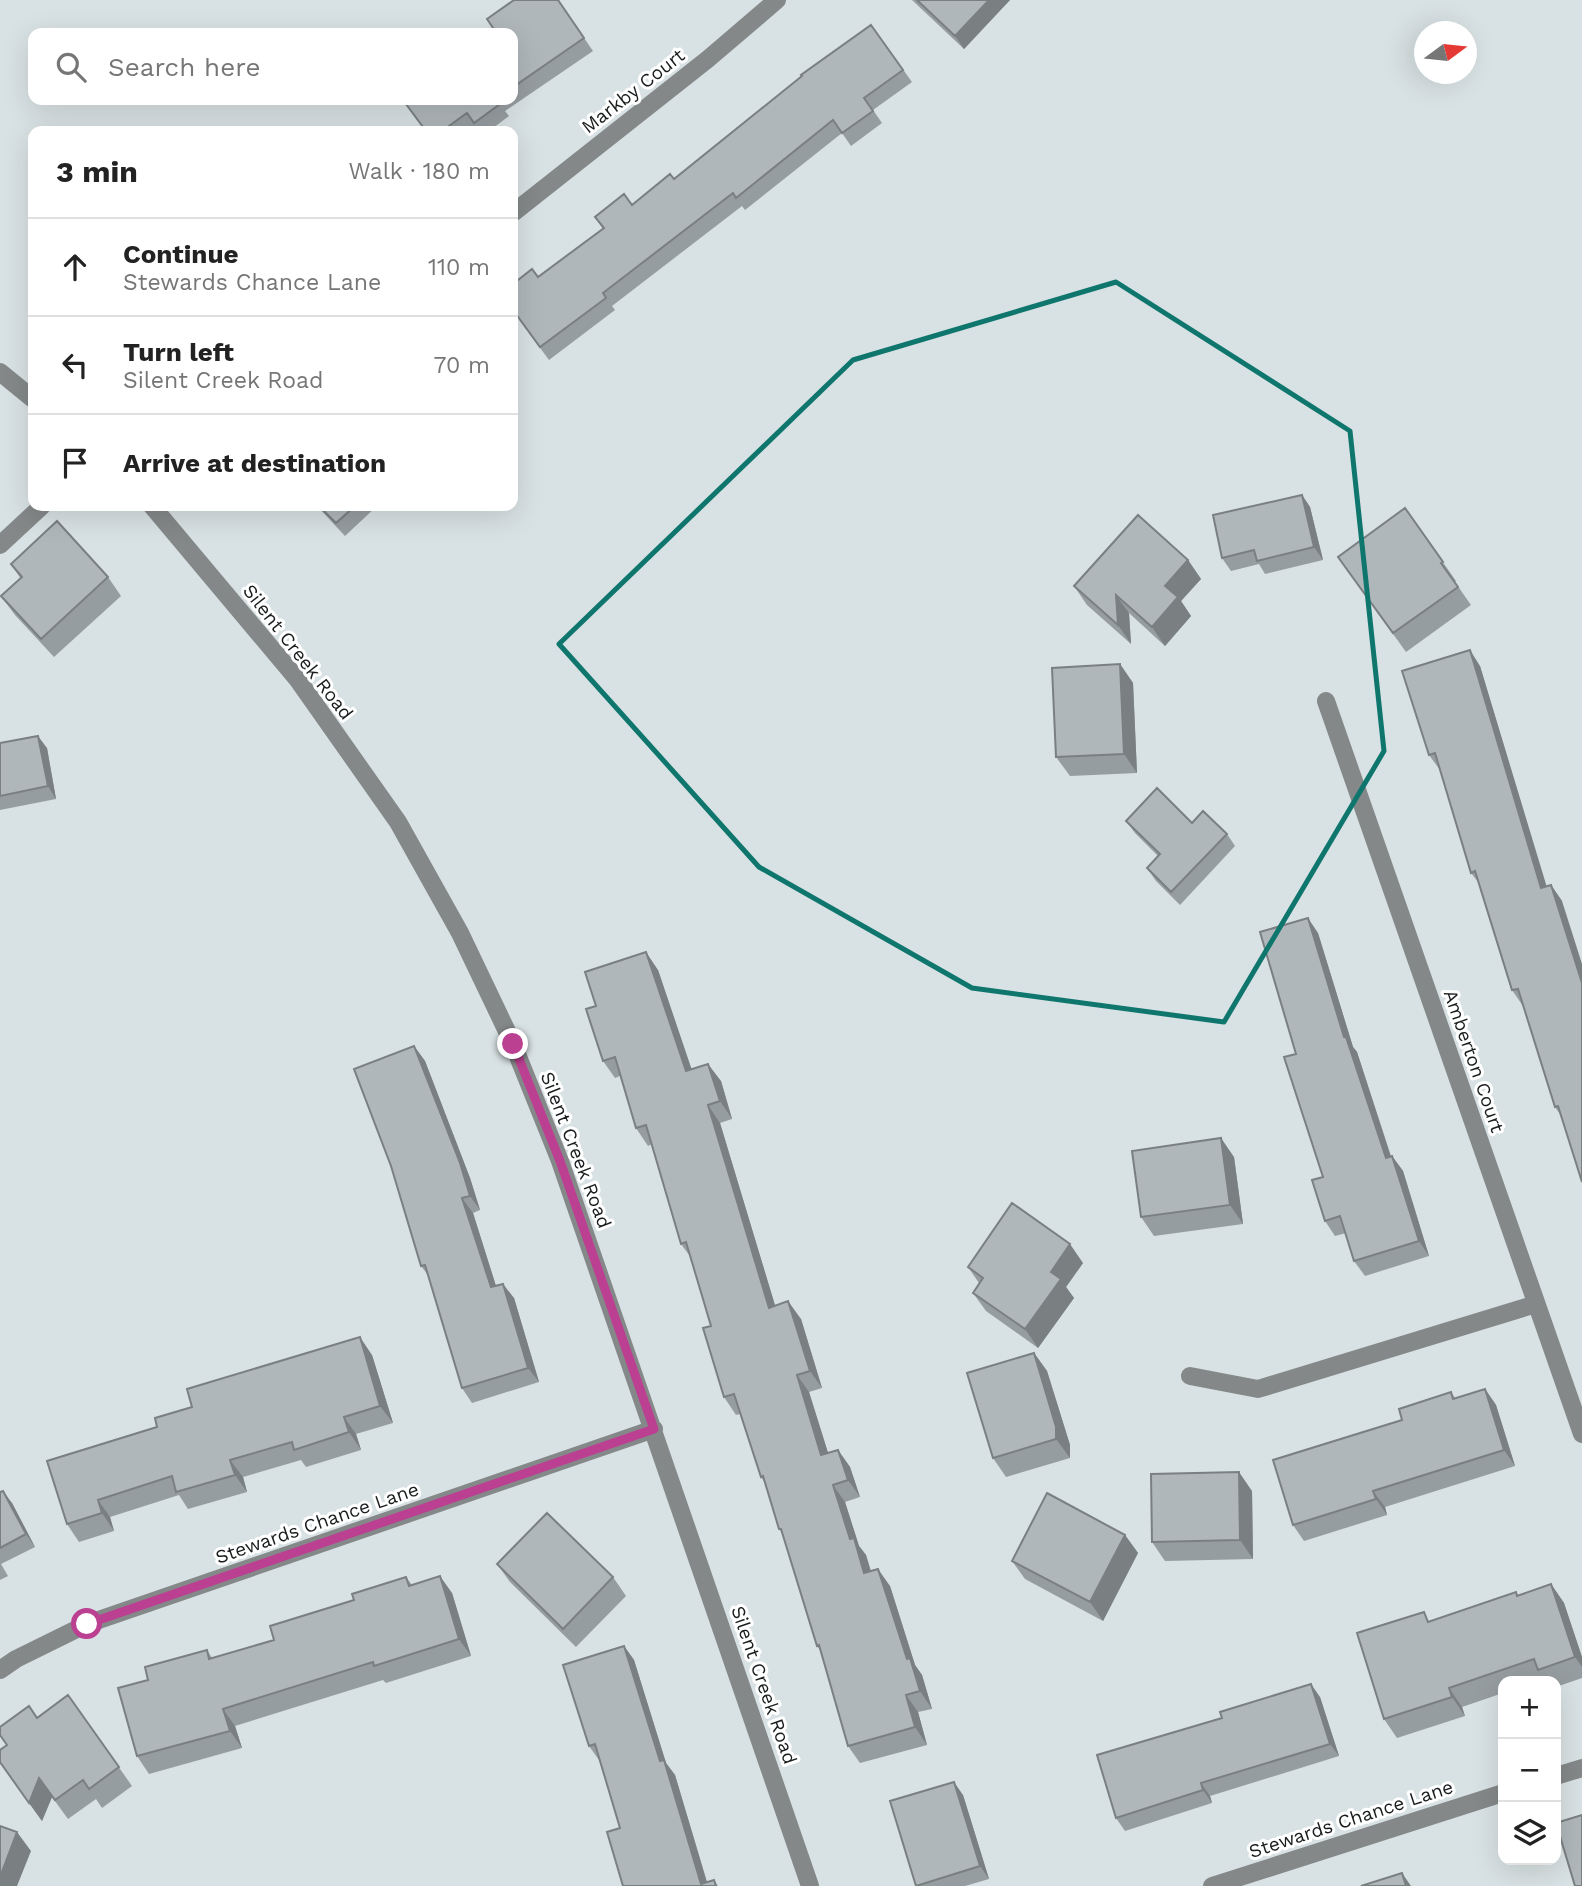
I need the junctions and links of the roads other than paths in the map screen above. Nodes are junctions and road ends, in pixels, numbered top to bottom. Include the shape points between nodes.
1 (777, 0) edge
2 (518, 209) edge
3 (0, 372) edge
4 (28, 395) edge
5 (37, 511) edge
6 (162, 511) edge
7 (0, 545) edge
8 (1326, 701) dead end
9 (1536, 1304) junction
10 (1190, 1376) dead end
11 (654, 1429) junction
12 (1582, 1434) edge
13 (0, 1670) edge
14 (1582, 1768) edge
15 (1561, 1774) edge
16 (1498, 1795) edge
17 (1261, 1878) edge
18 (810, 1886) edge
19 (1212, 1886) edge

1 - 2 street, Markby Court
3 - 4 street
5 - 7 street
6 - 11 street, Silent Creek Road via 298,680 398,822 460,933 513,1044 560,1161
8 - 9 street, Amberton Court
9 - 10 street via 1258,1389
9 - 12 street, Amberton Court
11 - 13 street, Stewards Chance Lane via 87,1624
11 - 18 street, Silent Creek Road
14 - 15 street
16 - 17 street, Stewards Chance Lane
17 - 19 street, Stewards Chance Lane

